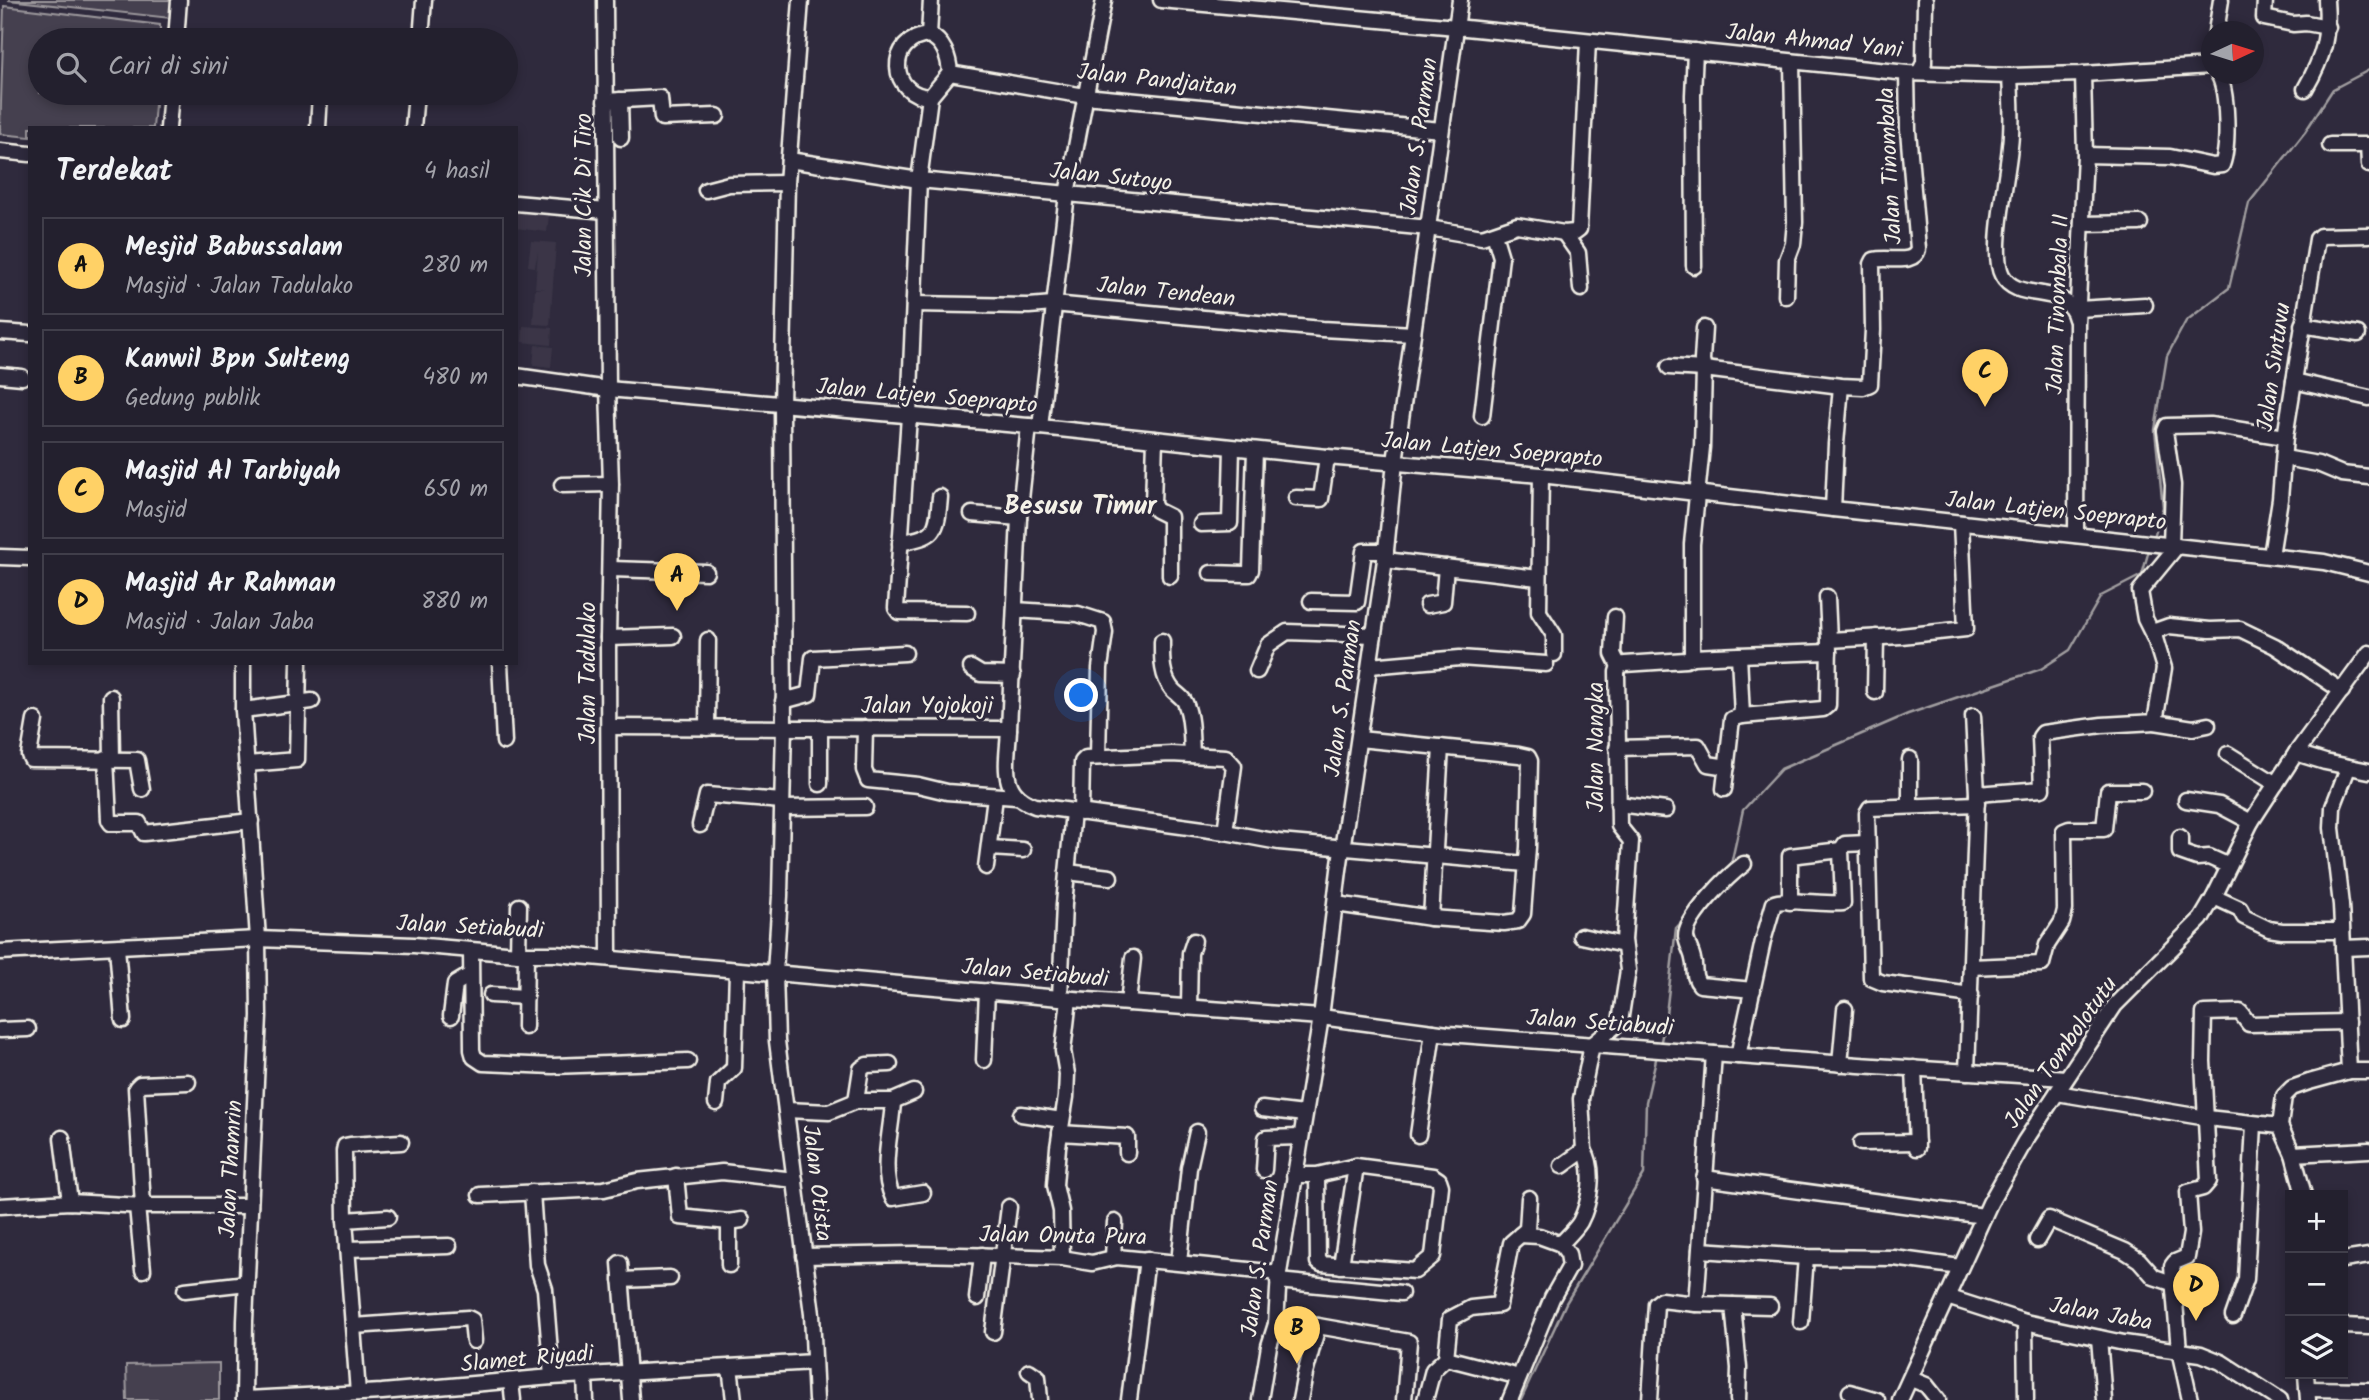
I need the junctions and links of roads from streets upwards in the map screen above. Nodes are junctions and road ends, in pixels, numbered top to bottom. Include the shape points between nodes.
1 (179, 0) edge
2 (425, 0) edge
3 (604, 0) edge
4 (801, 0) edge
5 (931, 0) edge
6 (1104, 0) edge
7 (1161, 0) edge
8 (1460, 0) edge
9 (1925, 0) edge
10 (2221, 0) edge
11 (2265, 0) edge
12 (2326, 0) edge
13 (2218, 21) edge
14 (1456, 27) junction
15 (2328, 27) junction
16 (177, 28) edge
17 (422, 28) edge
18 (929, 34) junction
19 (1588, 41) junction
20 (1695, 51) junction
21 (1792, 62) junction
22 (2201, 67) edge
23 (950, 73) junction
24 (1913, 73) junction
25 (2083, 74) junction
26 (2010, 76) junction
27 (2222, 84) edge
28 (2305, 89) dead end
29 (1085, 96) junction
30 (930, 97) junction
31 (613, 101) junction
32 (170, 105) edge
33 (319, 105) edge
34 (415, 105) edge
35 (717, 116) dead end
36 (168, 126) edge
37 (318, 126) edge
38 (413, 126) edge
39 (1441, 130) junction
40 (621, 138) dead end
41 (2330, 145) dead end
42 (2368, 145) edge
43 (0, 151) edge
44 (28, 154) edge
45 (2085, 155) junction
46 (789, 160) junction
47 (2369, 165) edge
48 (919, 180) junction
49 (787, 183) junction
50 (706, 190) dead end
51 (1067, 194) junction
52 (518, 203) edge
53 (606, 211) junction
54 (2140, 223) dead end
55 (2082, 224) junction
56 (1429, 228) junction
57 (1564, 233) junction
58 (1494, 234) junction
59 (2369, 235) edge
60 (1694, 266) dead end
61 (1581, 289) dead end
62 (1786, 296) dead end
63 (914, 304) junction
64 (1053, 304) junction
65 (2145, 305) dead end
66 (2078, 309) junction
67 (2077, 324) junction
68 (2302, 325) junction
69 (1703, 328) dead end
70 (0, 332) edge
71 (28, 334) edge
72 (1413, 334) junction
73 (2358, 334) dead end
74 (1669, 367) dead end
75 (1704, 369) junction
76 (0, 375) edge
77 (518, 376) edge
78 (22, 377) dead end
79 (2294, 381) junction
80 (1841, 386) junction
81 (608, 389) junction
82 (2369, 398) edge
83 (782, 405) junction
84 (909, 416) junction
85 (1482, 416) dead end
86 (1035, 426) junction
87 (2285, 438) junction
88 (1155, 439) junction
89 (1232, 448) junction
90 (1255, 450) junction
91 (1326, 457) junction
92 (2284, 458) junction
93 (1395, 462) junction
94 (1541, 475) junction
95 (2369, 477) edge
96 (611, 484) junction
97 (562, 485) dead end
98 (1698, 494) junction
99 (940, 497) dead end
100 (1296, 498) dead end
101 (1833, 509) junction
102 (972, 514) dead end
103 (1019, 518) junction
104 (1961, 523) junction
105 (1201, 524) dead end
106 (2076, 535) junction
107 (900, 543) junction
108 (2173, 545) junction
109 (1386, 555) junction
110 (2270, 556) junction
111 (0, 557) edge
112 (28, 558) edge
113 (1446, 568) junction
114 (611, 569) junction
115 (706, 572) dead end
116 (1211, 573) dead end
117 (2369, 573) edge
118 (1170, 576) dead end
119 (1538, 578) junction
120 (1828, 597) dead end
121 (1311, 601) dead end
122 (1357, 602) junction
123 (1379, 603) junction
124 (1427, 605) dead end
125 (1015, 610) junction
126 (967, 613) dead end
127 (1615, 617) dead end
128 (1374, 635) junction
129 (673, 636) dead end
130 (2154, 637) junction
131 (608, 638) junction
132 (1876, 638) junction
133 (708, 640) dead end
134 (1163, 641) dead end
135 (1829, 646) junction
136 (905, 653) dead end
137 (2369, 653) edge
138 (1740, 654) junction
139 (1692, 657) junction
140 (243, 665) edge
141 (299, 665) edge
142 (500, 665) edge
143 (1370, 666) junction
144 (1619, 667) junction
145 (971, 668) dead end
146 (1257, 671) dead end
147 (1013, 675) junction
148 (2342, 691) junction
149 (1875, 692) dead end
150 (111, 697) dead end
151 (306, 701) junction
152 (783, 701) junction
153 (243, 709) junction
154 (1742, 716) junction
155 (1973, 716) dead end
156 (35, 720) dead end
157 (2155, 722) junction
158 (2208, 725) dead end
159 (609, 727) junction
160 (784, 727) junction
161 (820, 727) junction
162 (707, 728) junction
163 (864, 728) junction
164 (1010, 729) junction
165 (1359, 739) junction
166 (503, 742) dead end
167 (1441, 747) junction
168 (1617, 748) junction
169 (2296, 753) junction
170 (2228, 754) dead end
171 (1192, 755) junction
172 (1098, 757) junction
173 (109, 759) junction
174 (1910, 759) dead end
175 (247, 764) junction
176 (1727, 767) junction
177 (2348, 768) junction
178 (2369, 771) edge
179 (820, 784) dead end
180 (2276, 784) junction
181 (142, 789) dead end
182 (1724, 789) dead end
183 (2142, 791) dead end
184 (995, 797) junction
185 (1016, 797) junction
186 (1977, 799) junction
187 (2186, 800) dead end
188 (782, 804) junction
189 (1618, 804) junction
190 (1910, 805) junction
191 (865, 807) dead end
192 (1665, 810) dead end
193 (1077, 813) junction
194 (251, 821) junction
195 (2251, 822) junction
196 (700, 825) dead end
197 (1225, 832) junction
198 (2180, 837) dead end
199 (1867, 843) junction
200 (990, 848) junction
201 (1342, 849) junction
202 (1023, 850) dead end
203 (1841, 850) junction
204 (1435, 857) junction
205 (1526, 864) junction
206 (1744, 864) dead end
207 (2230, 866) junction
208 (986, 867) dead end
209 (1067, 872) junction
210 (1110, 877) dead end
211 (2214, 897) junction
212 (1790, 902) junction
213 (1336, 905) junction
214 (519, 906) dead end
215 (1431, 918) junction
216 (2342, 931) junction
217 (1581, 936) dead end
218 (258, 939) junction
219 (1194, 941) dead end
220 (1624, 944) junction
221 (117, 947) junction
222 (2343, 947) junction
223 (2369, 947) edge
224 (471, 950) junction
225 (0, 952) edge
226 (522, 954) junction
227 (609, 957) junction
228 (1133, 957) dead end
229 (1971, 967) junction
230 (737, 971) junction
231 (775, 972) junction
232 (470, 975) junction
233 (1753, 990) junction
234 (987, 991) junction
235 (491, 995) dead end
236 (1970, 995) junction
237 (526, 997) junction
238 (1065, 998) junction
239 (1128, 1003) junction
240 (1189, 1007) junction
241 (1845, 1009) dead end
242 (451, 1016) dead end
243 (1321, 1017) junction
244 (124, 1020) dead end
245 (2347, 1021) junction
246 (525, 1027) dead end
247 (28, 1029) dead end
248 (0, 1030) edge
249 (1433, 1032) junction
250 (1592, 1045) junction
251 (1714, 1054) junction
252 (1738, 1056) junction
253 (984, 1060) dead end
254 (688, 1061) dead end
255 (890, 1064) dead end
256 (1840, 1064) junction
257 (1914, 1068) junction
258 (2369, 1070) edge
259 (2349, 1071) junction
260 (1967, 1072) junction
261 (2066, 1078) junction
262 (188, 1082) dead end
263 (915, 1092) dead end
264 (2057, 1093) junction
265 (856, 1101) junction
266 (893, 1101) junction
267 (716, 1103) dead end
268 (1262, 1109) dead end
269 (786, 1110) junction
270 (1021, 1114) dead end
271 (1304, 1114) junction
272 (2207, 1118) junction
273 (2254, 1124) junction
274 (1061, 1126) junction
275 (2280, 1126) junction
276 (1197, 1132) dead end
277 (1418, 1135) dead end
278 (1300, 1137) junction
279 (62, 1138) dead end
280 (401, 1142) dead end
281 (1861, 1143) dead end
282 (1584, 1150) junction
283 (2369, 1150) edge
284 (1128, 1153) dead end
285 (2293, 1154) junction
286 (1565, 1164) dead end
287 (1356, 1166) junction
288 (1264, 1170) dead end
289 (1294, 1175) junction
290 (1317, 1175) junction
291 (676, 1177) junction
292 (1704, 1178) junction
293 (795, 1180) junction
294 (2303, 1190) edge
295 (532, 1192) junction
296 (923, 1193) dead end
297 (480, 1195) dead end
298 (1529, 1198) dead end
299 (70, 1202) junction
300 (0, 1206) edge
301 (140, 1206) junction
302 (250, 1206) junction
303 (1009, 1207) dead end
304 (1984, 1216) junction
305 (388, 1217) dead end
306 (345, 1220) junction
307 (1115, 1222) dead end
308 (1520, 1235) junction
309 (2037, 1240) dead end
310 (1561, 1244) junction
311 (449, 1246) dead end
312 (347, 1250) junction
313 (1700, 1250) junction
314 (982, 1255) junction
315 (804, 1256) junction
316 (1003, 1256) junction
317 (2369, 1256) edge
318 (1114, 1257) junction
319 (1806, 1257) junction
320 (1062, 1258) junction
321 (1147, 1259) junction
322 (2348, 1260) edge
323 (1179, 1262) junction
324 (620, 1263) dead end
325 (729, 1265) dead end
326 (1341, 1266) junction
327 (1960, 1268) junction
328 (143, 1270) dead end
329 (1279, 1277) junction
330 (670, 1278) dead end
331 (621, 1280) junction
332 (247, 1283) junction
333 (2172, 1283) junction
334 (185, 1290) dead end
335 (1401, 1293) dead end
336 (1947, 1297) junction
337 (977, 1298) dead end
338 (1696, 1304) junction
339 (1733, 1305) junction
340 (1770, 1306) dead end
341 (2233, 1315) dead end
342 (1801, 1322) dead end
343 (2025, 1322) junction
344 (1276, 1324) junction
345 (354, 1326) junction
346 (1318, 1326) junction
347 (2348, 1326) edge
348 (2369, 1326) edge
349 (993, 1332) dead end
350 (2099, 1338) junction
351 (474, 1341) dead end
352 (2179, 1350) junction
353 (1446, 1358) junction
354 (814, 1362) junction
355 (730, 1367) junction
356 (1029, 1371) dead end
357 (629, 1373) junction
358 (1512, 1375) dead end
359 (585, 1376) junction
360 (552, 1377) junction
361 (1911, 1379) junction
362 (511, 1382) junction
363 (2369, 1390) edge
364 (1850, 1392) dead end
365 (358, 1393) junction
366 (2308, 1395) edge
367 (383, 1396) edge
368 (297, 1398) edge
369 (244, 1399) edge
370 (513, 1400) edge
371 (586, 1400) edge
372 (631, 1400) edge
373 (734, 1400) edge
374 (816, 1400) edge
375 (1040, 1400) edge
376 (1129, 1400) edge
377 (1260, 1400) edge
378 (1300, 1400) edge
379 (1404, 1400) edge
380 (1425, 1400) edge
381 (1510, 1400) edge
382 (1650, 1400) edge
383 (1738, 1400) edge
384 (1877, 1400) edge
385 (1900, 1400) edge
386 (1938, 1400) edge
387 (2026, 1400) edge
388 (2104, 1400) edge
389 (2190, 1400) edge
390 (2280, 1400) edge

1 - 16 street
2 - 17 street
3 - 31 street, Jalan Cik Di Tiro
4 - 46 street, Jalan Otista
5 - 18 street
6 - 29 street
7 - 14 street, Jalan Ahmad Yani
8 - 14 street, Jalan S. Parman
9 - 24 street, Jalan Tinombala via 1924,63
10 - 13 street
11 - 15 street via 2263,18
12 - 15 street
14 - 19 street, Jalan Ahmad Yani
14 - 39 street, Jalan S. Parman
15 - 28 street via 2320,61
18 - 23 street via 944,49
18 - 30 street via 908,41 898,56 898,71 906,86 921,97
19 - 20 street, Jalan Ahmad Yani
19 - 57 street via 1579,229
20 - 21 street, Jalan Ahmad Yani
20 - 60 street
21 - 24 street, Jalan Ahmad Yani
21 - 62 street via 1795,222
22 - 25 street, Jalan Ahmad Yani
23 - 29 street, Jalan Pandjaitan
23 - 30 street
24 - 26 street, Jalan Ahmad Yani
24 - 80 street, Jalan Tinombala via 1908,130 1918,253 1912,259 1879,258 1873,262 1871,382
25 - 26 street, Jalan Ahmad Yani
25 - 45 street, Jalan Tinombala II
26 - 67 street via 2013,113 2000,271 2017,288 2067,302
27 - 45 street via 2226,147 2222,165 2170,157
29 - 39 street, Jalan Pandjaitan
29 - 51 street
30 - 48 street
31 - 35 street via 660,98 662,118
31 - 40 street
31 - 53 street, Jalan Cik Di Tiro
32 - 36 street
33 - 37 street
34 - 38 street
39 - 56 street, Jalan S. Parman
41 - 42 street
42 - 47 street
43 - 44 street
45 - 55 street, Jalan Tinombala II
46 - 48 street, Jalan Sutoyo
46 - 49 street, Jalan Otista
48 - 51 street, Jalan Sutoyo
48 - 63 street
49 - 50 street via 729,184
49 - 83 street, Jalan Otista
51 - 56 street, Jalan Sutoyo
51 - 64 street
52 - 53 street
53 - 81 street, Jalan Cik Di Tiro
54 - 55 street
55 - 66 street, Jalan Tinombala II
56 - 58 street, Jalan Sutoyo via 1475,236
56 - 72 street, Jalan S. Parman
57 - 58 street, Jalan Sutoyo via 1517,225
57 - 61 street via 1578,253
58 - 85 street via 1501,257
59 - 68 street, Jalan Sintuvu via 2317,238
63 - 64 street, Jalan Tendean
63 - 84 street
64 - 72 street, Jalan Tendean
64 - 86 street
65 - 66 street
66 - 67 street, Jalan Tinombala II
67 - 106 street, Jalan Tinombala II
68 - 73 street
68 - 79 street, Jalan Sintuvu
69 - 75 street
70 - 71 street
72 - 93 street, Jalan S. Parman
74 - 75 street, Jalan Tinombala
75 - 80 street, Jalan Tinombala
75 - 98 street
76 - 78 street
77 - 81 street, Jalan Latjen Soeprapto
79 - 82 street
79 - 87 street, Jalan Sintuvu
80 - 101 street
81 - 83 street, Jalan Latjen Soeprapto
81 - 96 street, Jalan Tadulako
83 - 84 street, Jalan Latjen Soeprapto
83 - 152 street, Jalan Otista
84 - 86 street, Jalan Latjen Soeprapto
84 - 107 street
86 - 88 street, Jalan Latjen Soeprapto
86 - 103 street
87 - 92 street, Jalan Sintuvu
87 - 108 street via 2212,425 2167,426
88 - 89 street, Jalan Latjen Soeprapto
88 - 118 street via 1153,504 1170,517
89 - 90 street, Jalan Latjen Soeprapto
89 - 105 street via 1230,523
90 - 91 street, Jalan Latjen Soeprapto
90 - 116 street via 1251,570 1249,574
91 - 93 street, Jalan Latjen Soeprapto
91 - 100 street via 1322,497
92 - 95 street
92 - 110 street, Jalan Sintuvu
93 - 94 street, Jalan Latjen Soeprapto
93 - 109 street, Jalan S. Parman
94 - 98 street, Jalan Latjen Soeprapto
94 - 119 street
96 - 97 street
96 - 114 street, Jalan Tadulako
98 - 101 street, Jalan Latjen Soeprapto
98 - 139 street via 1692,544
99 - 107 street via 933,532
101 - 104 street, Jalan Latjen Soeprapto
102 - 103 street
103 - 125 street
104 - 106 street, Jalan Latjen Soeprapto
104 - 132 street, Jalan Nangka via 1967,628
106 - 108 street, Jalan Latjen Soeprapto
107 - 126 street via 897,611
108 - 110 street, Jalan Latjen Soeprapto
108 - 130 street via 2140,591
109 - 113 street
109 - 122 street via 1364,551
109 - 123 street, Jalan S. Parman
110 - 117 street, Jalan Latjen Soeprapto via 2333,563
111 - 112 street
113 - 119 street
113 - 124 street via 1443,602
114 - 115 street
114 - 131 street, Jalan Tadulako
119 - 143 street via 1539,614 1554,635 1550,659 1460,658
120 - 135 street
121 - 122 street
122 - 123 street
123 - 128 street, Jalan S. Parman
125 - 147 street
125 - 172 street via 1078,614 1103,622
127 - 144 street via 1613,654
128 - 143 street, Jalan S. Parman
128 - 146 street via 1287,632 1268,645
129 - 131 street
130 - 148 street via 2155,631 2167,626 2240,629 2275,646
130 - 157 street via 2164,671
131 - 159 street, Jalan Tadulako
132 - 135 street, Jalan Nangka
132 - 149 street
133 - 162 street
134 - 171 street via 1168,683 1187,707
135 - 138 street, Jalan Nangka
135 - 154 street via 1827,706
136 - 152 street via 813,658 809,694
137 - 148 street, Jalan Tombolotutu
138 - 139 street, Jalan Nangka
138 - 154 street
139 - 144 street, Jalan Nangka
140 - 153 street, Jalan Thamrin
141 - 151 street
142 - 166 street
143 - 165 street, Jalan S. Parman
144 - 168 street, Jalan Nangka
145 - 147 street via 981,674
147 - 164 street
148 - 169 street, Jalan Tombolotutu
150 - 173 street
151 - 153 street
151 - 175 street via 297,760
152 - 160 street, Jalan Otista
153 - 175 street, Jalan Thamrin
154 - 176 street via 1731,721
155 - 186 street
156 - 173 street via 31,759
157 - 158 street via 2193,728
157 - 186 street via 2043,733 2042,789
159 - 162 street, Jalan Yojokoji
159 - 227 street, Jalan Tadulako
160 - 161 street, Jalan Yojokoji
160 - 162 street, Jalan Yojokoji
160 - 188 street, Jalan Otista
161 - 163 street, Jalan Yojokoji
161 - 179 street
163 - 164 street, Jalan Yojokoji
163 - 184 street via 868,780
164 - 185 street, Jalan Yojokoji via 1008,782
165 - 167 street
165 - 201 street, Jalan S. Parman
167 - 204 street
167 - 205 street via 1528,757
168 - 176 street via 1698,746 1708,764
168 - 189 street, Jalan Nangka
169 - 177 street
169 - 180 street, Jalan Tombolotutu
170 - 180 street
171 - 172 street
171 - 197 street via 1226,757 1234,766
172 - 193 street via 1082,762
173 - 181 street via 137,760
173 - 194 street via 110,822 139,823 144,833
174 - 190 street
175 - 194 street, Jalan Thamrin
176 - 182 street
177 - 178 street
177 - 216 street via 2332,815
180 - 195 street, Jalan Tombolotutu
183 - 229 street via 2108,791 2104,830 2064,831 2066,910 2042,964
184 - 185 street
184 - 200 street
185 - 193 street via 1035,806
186 - 190 street
186 - 229 street
187 - 195 street via 2219,805
188 - 191 street
188 - 196 street via 707,795
188 - 231 street, Jalan Otista
189 - 192 street
189 - 220 street, Jalan Nangka via 1619,826 1631,841
190 - 199 street via 1868,809
193 - 197 street
193 - 209 street
194 - 218 street, Jalan Thamrin
195 - 207 street, Jalan Tombolotutu
197 - 201 street
198 - 207 street via 2180,852
199 - 203 street via 1845,844
199 - 236 street via 1872,980
200 - 202 street
200 - 208 street
201 - 204 street
201 - 213 street, Jalan S. Parman
203 - 212 street via 1790,856
203 - 212 street via 1843,903
204 - 205 street
204 - 215 street
205 - 215 street via 1523,914 1518,920
206 - 233 street via 1715,890 1686,938 1700,985
207 - 211 street, Jalan Tombolotutu
209 - 210 street
209 - 238 street
211 - 216 street via 2269,929
211 - 261 street, Jalan Tombolotutu via 2194,927 2115,1005
212 - 233 street via 1777,900 1772,906
213 - 215 street
213 - 243 street, Jalan S. Parman
214 - 226 street
216 - 222 street
217 - 220 street
218 - 221 street, Jalan Setiabudi
218 - 224 street, Jalan Setiabudi
218 - 302 street, Jalan Thamrin
219 - 240 street
220 - 250 street, Jalan Nangka via 1628,970 1620,1022
221 - 225 street, Jalan Setiabudi
221 - 244 street
222 - 223 street
222 - 245 street
224 - 226 street, Jalan Setiabudi
224 - 232 street
226 - 227 street, Jalan Setiabudi
226 - 237 street
227 - 230 street, Jalan Setiabudi
228 - 239 street
229 - 236 street
230 - 231 street, Jalan Setiabudi
230 - 267 street via 734,1068 718,1083
231 - 234 street, Jalan Setiabudi
231 - 269 street, Jalan Otista
232 - 242 street via 455,984
232 - 254 street via 472,1050 483,1063 554,1066
233 - 252 street
234 - 238 street, Jalan Setiabudi
234 - 253 street
235 - 237 street
236 - 260 street
237 - 246 street
238 - 239 street, Jalan Setiabudi
238 - 274 street via 1067,1079
239 - 240 street, Jalan Setiabudi
240 - 243 street, Jalan Setiabudi via 1238,1018
241 - 256 street
243 - 249 street, Jalan Setiabudi
243 - 271 street, Jalan S. Parman
245 - 259 street
245 - 272 street via 2249,1024 2240,1012 2204,1012
247 - 248 street
249 - 250 street, Jalan Setiabudi
249 - 277 street
250 - 251 street, Jalan Setiabudi
250 - 282 street via 1581,1099
251 - 252 street, Jalan Setiabudi
251 - 292 street
252 - 256 street, Jalan Setiabudi
255 - 265 street via 861,1069
256 - 257 street, Jalan Setiabudi
257 - 260 street, Jalan Setiabudi
257 - 281 street via 1917,1145
258 - 259 street
259 - 275 street via 2288,1091
260 - 261 street, Jalan Setiabudi
261 - 264 street, Jalan Tombolotutu
262 - 301 street via 140,1084 136,1088
263 - 266 street
264 - 272 street
264 - 304 street, Jalan Tombolotutu
265 - 266 street
265 - 269 street via 829,1112
266 - 296 street via 887,1160 890,1192 893,1198
268 - 271 street
269 - 293 street, Jalan Otista
270 - 274 street
271 - 278 street, Jalan S. Parman
272 - 273 street
272 - 333 street via 2209,1181 2188,1192 2191,1235 2187,1257 2173,1264
273 - 275 street
273 - 341 street via 2246,1279
274 - 284 street via 1127,1137
274 - 320 street via 1055,1191 1060,1201
275 - 285 street
276 - 323 street
278 - 288 street via 1266,1138
278 - 289 street, Jalan S. Parman
279 - 299 street
280 - 306 street via 345,1146
282 - 286 street
282 - 310 street via 1590,1187 1580,1222
283 - 285 street
285 - 294 street
287 - 290 street
287 - 326 street
287 - 326 street via 1433,1175 1439,1180 1433,1256 1415,1271
289 - 290 street
289 - 329 street, Jalan S. Parman
290 - 326 street via 1316,1258 1321,1264
291 - 293 street via 722,1172
291 - 295 street via 604,1189
291 - 325 street via 680,1217 736,1221
292 - 304 street
292 - 313 street
293 - 315 street, Jalan Otista
295 - 297 street
295 - 360 street
298 - 308 street via 1527,1229
299 - 300 street
299 - 301 street
301 - 302 street
301 - 328 street
302 - 332 street, Jalan Thamrin
303 - 316 street
304 - 327 street, Jalan Tombolotutu
305 - 306 street
306 - 312 street
307 - 318 street
308 - 310 street
308 - 353 street via 1511,1242 1499,1305 1472,1308 1452,1318
309 - 333 street via 2049,1219 2125,1251 2154,1277
310 - 381 street via 1570,1266
311 - 312 street
312 - 345 street
313 - 319 street
313 - 338 street
314 - 315 street, Jalan Onuta Pura
314 - 316 street, Jalan Onuta Pura
314 - 337 street
315 - 354 street, Jalan Otista
316 - 320 street, Jalan Onuta Pura
316 - 349 street
317 - 322 street
318 - 320 street, Jalan Onuta Pura via 1091,1263
318 - 321 street, Jalan Onuta Pura
319 - 327 street via 1884,1258
319 - 342 street
321 - 323 street, Jalan Onuta Pura
321 - 376 street
323 - 329 street, Jalan Onuta Pura
324 - 331 street
327 - 336 street, Jalan Tombolotutu
329 - 335 street, Jalan Onuta Pura
329 - 344 street, Jalan S. Parman
330 - 331 street
331 - 357 street
332 - 334 street
332 - 369 street, Jalan Thamrin
333 - 352 street
336 - 343 street, Jalan Jaba
336 - 361 street, Jalan Tombolotutu
338 - 339 street
338 - 382 street via 1661,1300 1656,1304
339 - 340 street
339 - 383 street
343 - 350 street, Jalan Jaba
343 - 387 street
344 - 346 street
344 - 377 street, Jalan S. Parman
345 - 351 street via 468,1318
345 - 365 street
346 - 378 street
346 - 379 street via 1409,1342
347 - 348 street
350 - 352 street, Jalan Jaba
350 - 388 street
352 - 389 street
352 - 390 street, Jalan Jaba via 2211,1357
353 - 358 street
353 - 380 street via 1432,1372
354 - 355 street, Slamet Riyadi
354 - 374 street, Jalan Otista
355 - 357 street, Slamet Riyadi
355 - 373 street
356 - 375 street via 1038,1377
357 - 359 street, Slamet Riyadi
357 - 372 street
359 - 360 street, Slamet Riyadi
359 - 371 street
360 - 362 street, Slamet Riyadi
361 - 385 street, Jalan Tombolotutu
361 - 386 street via 1926,1385
362 - 367 street, Slamet Riyadi
362 - 370 street
363 - 366 street
364 - 384 street
365 - 367 street, Slamet Riyadi
365 - 368 street, Slamet Riyadi
368 - 369 street, Slamet Riyadi

